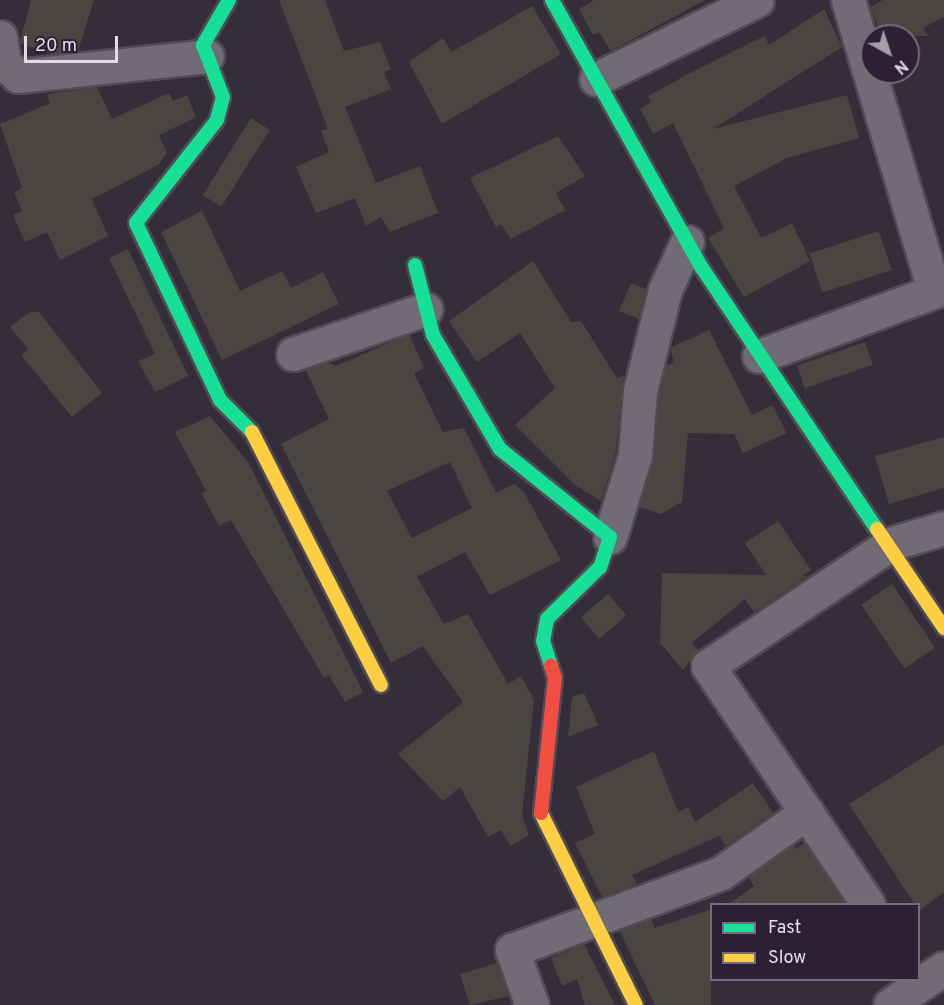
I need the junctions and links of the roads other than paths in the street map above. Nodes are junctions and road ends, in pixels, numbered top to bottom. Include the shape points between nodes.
1 (229, 0) edge
2 (552, 0) edge
3 (757, 0) edge
4 (848, 0) edge
5 (0, 37) edge
6 (207, 56) junction
7 (596, 79) junction
8 (687, 242) junction
9 (416, 265) dead end
10 (939, 290) edge
11 (426, 309) junction
12 (293, 354) dead end
13 (759, 356) junction
14 (944, 528) edge
15 (610, 537) junction
16 (890, 544) junction
17 (944, 628) edge
18 (381, 685) dead end
19 (807, 812) junction
20 (867, 903) edge
21 (593, 920) junction
22 (929, 984) edge
23 (532, 1005) edge
24 (636, 1005) edge
25 (890, 1005) edge

1 - 6 street via 203,45
2 - 7 street
3 - 7 street
4 - 10 street
5 - 6 street via 4,63 18,76
6 - 18 street via 223,97 217,120 136,223 220,400 257,438
7 - 8 street
8 - 13 street
8 - 15 street via 664,290 640,391 635,455
9 - 11 street
10 - 13 street
11 - 12 street
11 - 15 street via 433,335 500,449
13 - 16 street
14 - 16 street
15 - 21 street via 600,567 547,619 543,641 555,678 541,818
16 - 17 street
16 - 19 street via 708,666
19 - 20 street
19 - 21 street via 720,873
21 - 23 street via 512,950
21 - 24 street
22 - 25 street

